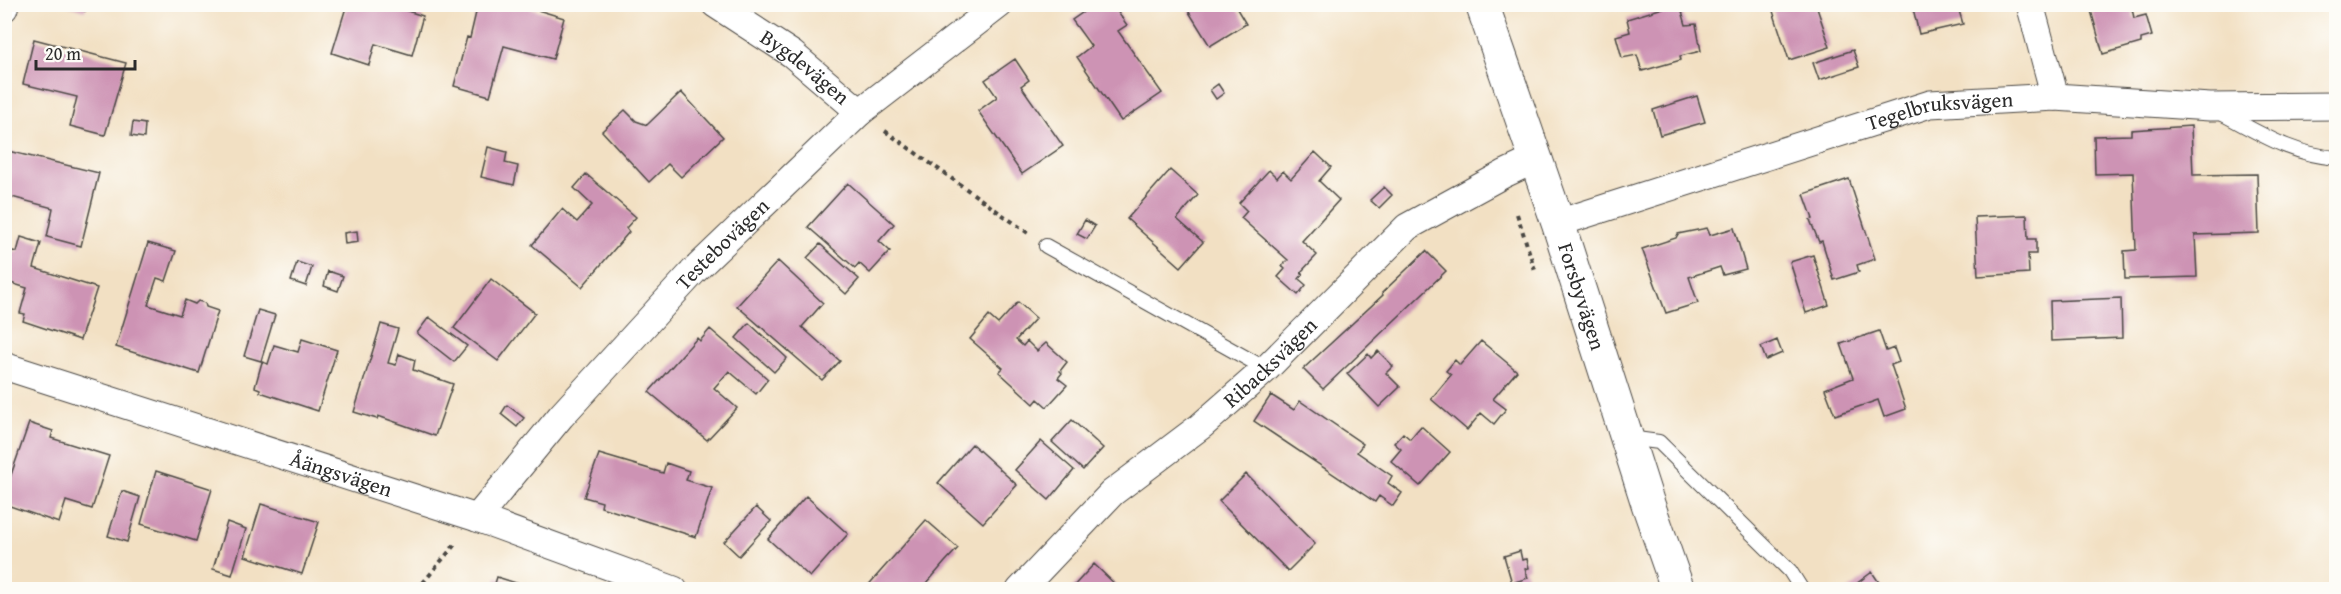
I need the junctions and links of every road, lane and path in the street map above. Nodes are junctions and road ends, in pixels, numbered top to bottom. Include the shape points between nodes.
1 (715, 4) edge
2 (999, 4) edge
3 (1482, 4) edge
4 (2030, 4) edge
5 (2055, 98) junction
6 (2337, 106) edge
7 (2210, 107) junction
8 (860, 112) junction
9 (2337, 158) edge
10 (1536, 159) junction
11 (1557, 223) junction
12 (1046, 246) joint
13 (4, 366) edge
14 (1266, 369) junction
15 (1627, 438) junction
16 (477, 518) junction
17 (417, 590) edge
18 (674, 590) edge
19 (1020, 590) edge
20 (1678, 590) edge
21 (1802, 590) edge

1 - 8 street, Bygdevägen via 792,54
2 - 8 street, Testebovägen
3 - 10 street, Forsbyvägen
4 - 5 street
5 - 7 street, Tegelbruksvägen
5 - 11 street, Tegelbruksvägen via 1930,104
6 - 7 street, Tegelbruksvägen
7 - 9 lane via 2289,149
8 - 12 path
8 - 16 street, Testebovägen via 694,271 561,416
10 - 11 street, Forsbyvägen
10 - 14 street, Ribacksvägen via 1407,227
11 - 15 street, Forsbyvägen
12 - 14 lane
13 - 16 street, Åängsvägen
14 - 19 street, Ribacksvägen via 1201,426 1112,493
15 - 20 street, Forsbyvägen
15 - 21 lane via 1659,442 1790,571
16 - 17 path
16 - 18 street, Åängsvägen

